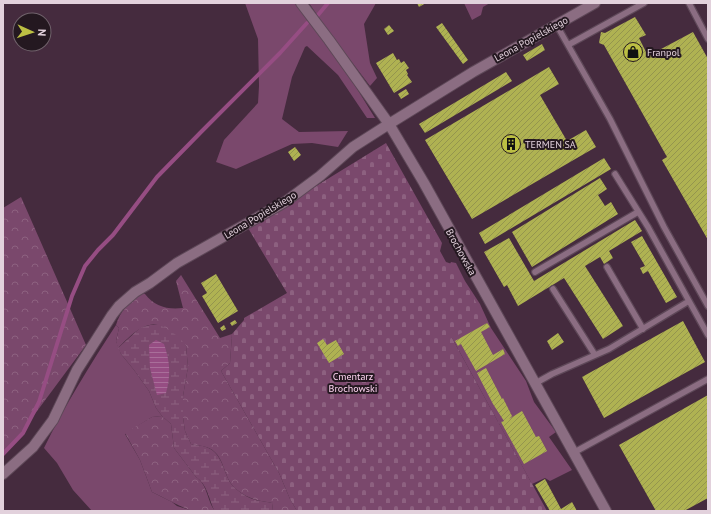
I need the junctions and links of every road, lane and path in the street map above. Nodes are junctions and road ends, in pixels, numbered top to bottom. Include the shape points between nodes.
1 (301, 3) edge
2 (595, 3) edge
3 (644, 3) edge
4 (689, 3) edge
5 (556, 24) junction
6 (708, 39) edge
7 (568, 45) junction
8 (389, 124) junction
9 (615, 174) dead end
10 (638, 212) junction
11 (606, 267) dead end
12 (535, 272) dead end
13 (553, 288) dead end
14 (689, 301) junction
15 (708, 306) edge
16 (643, 329) junction
17 (708, 335) edge
18 (595, 355) junction
19 (708, 379) edge
20 (534, 384) junction
21 (573, 453) junction
22 (3, 474) edge
23 (606, 511) edge

1 - 8 street, Brochowska
2 - 5 street, Leona Popielskiego
3 - 7 lane
4 - 6 lane
5 - 7 lane
5 - 8 street, Leona Popielskiego
7 - 15 lane via 610,119 664,227
8 - 20 street, Brochowska
8 - 22 street, Leona Popielskiego via 353,147 285,202 177,263 119,306 77,370 53,420 35,444
9 - 10 lane
10 - 12 lane
10 - 14 lane
11 - 16 lane
13 - 18 lane
14 - 16 lane
14 - 17 lane
16 - 18 lane
18 - 20 lane
19 - 21 lane
20 - 21 street, Brochowska
21 - 23 street, Brochowska

